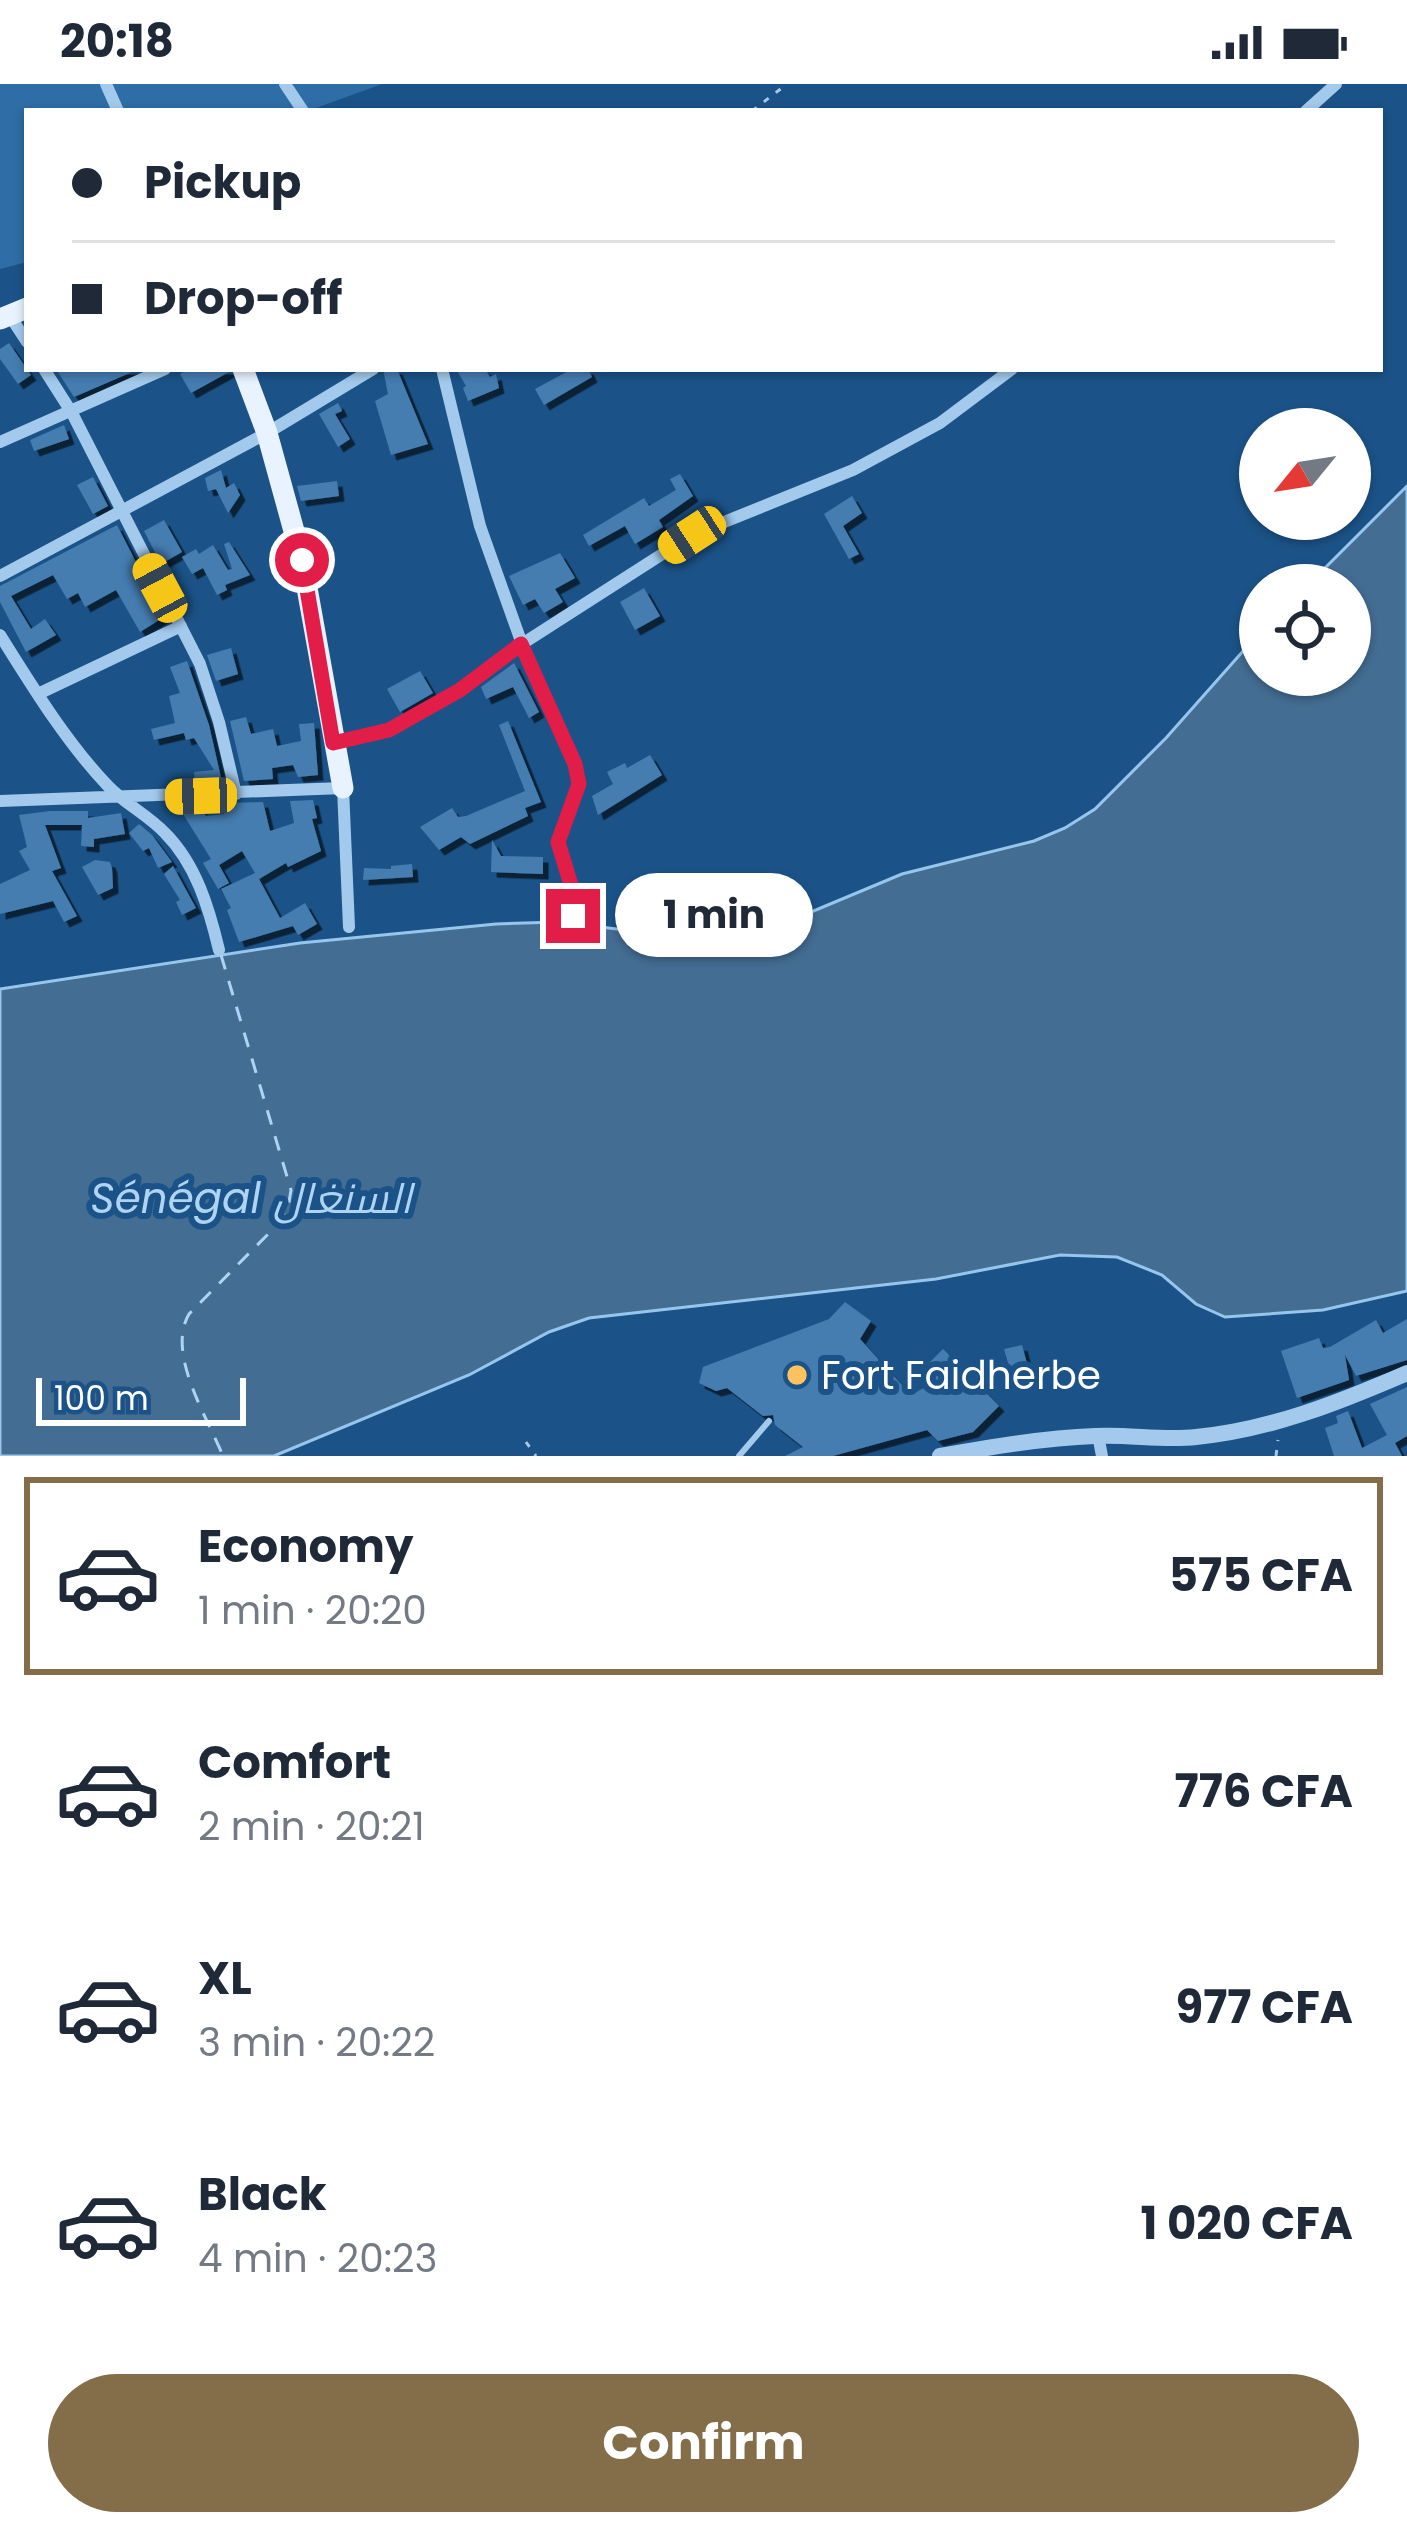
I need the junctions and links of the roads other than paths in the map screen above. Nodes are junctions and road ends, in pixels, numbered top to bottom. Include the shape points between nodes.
1 (1336, 84) edge
2 (1309, 108) edge
3 (46, 372) edge
4 (159, 372) edge
5 (243, 372) edge
6 (368, 372) edge
7 (443, 372) edge
8 (1008, 372) edge
9 (72, 412) junction
10 (267, 433) junction
11 (0, 442) edge
12 (119, 512) junction
13 (0, 576) edge
14 (181, 626) junction
15 (0, 635) edge
16 (521, 644) junction
17 (38, 694) junction
18 (333, 743) junction
19 (343, 788) junction
20 (236, 794) junction
21 (122, 799) junction
22 (0, 801) edge
23 (573, 916) dead end
24 (349, 927) dead end
25 (219, 950) dead end
26 (1407, 1373) edge
27 (769, 1421) dead end
28 (1098, 1435) junction
29 (739, 1456) edge
30 (940, 1456) edge
31 (1102, 1456) edge

1 - 2 street
3 - 9 street
4 - 9 street
5 - 10 main road
6 - 10 street
7 - 16 street
8 - 16 street via 940,423 853,470 692,535
9 - 11 street
9 - 12 street
10 - 12 street
10 - 18 main road via 302,560
12 - 13 street
12 - 14 street
14 - 17 street
14 - 20 street via 212,694
15 - 17 street
16 - 18 street via 389,730
16 - 23 street via 579,784 558,842
17 - 21 street
18 - 19 main road
19 - 20 street
19 - 24 street
20 - 21 street
21 - 22 street
21 - 25 street via 179,849
26 - 28 street via 1255,1426 1194,1438
27 - 29 lane
28 - 30 street
28 - 31 street

